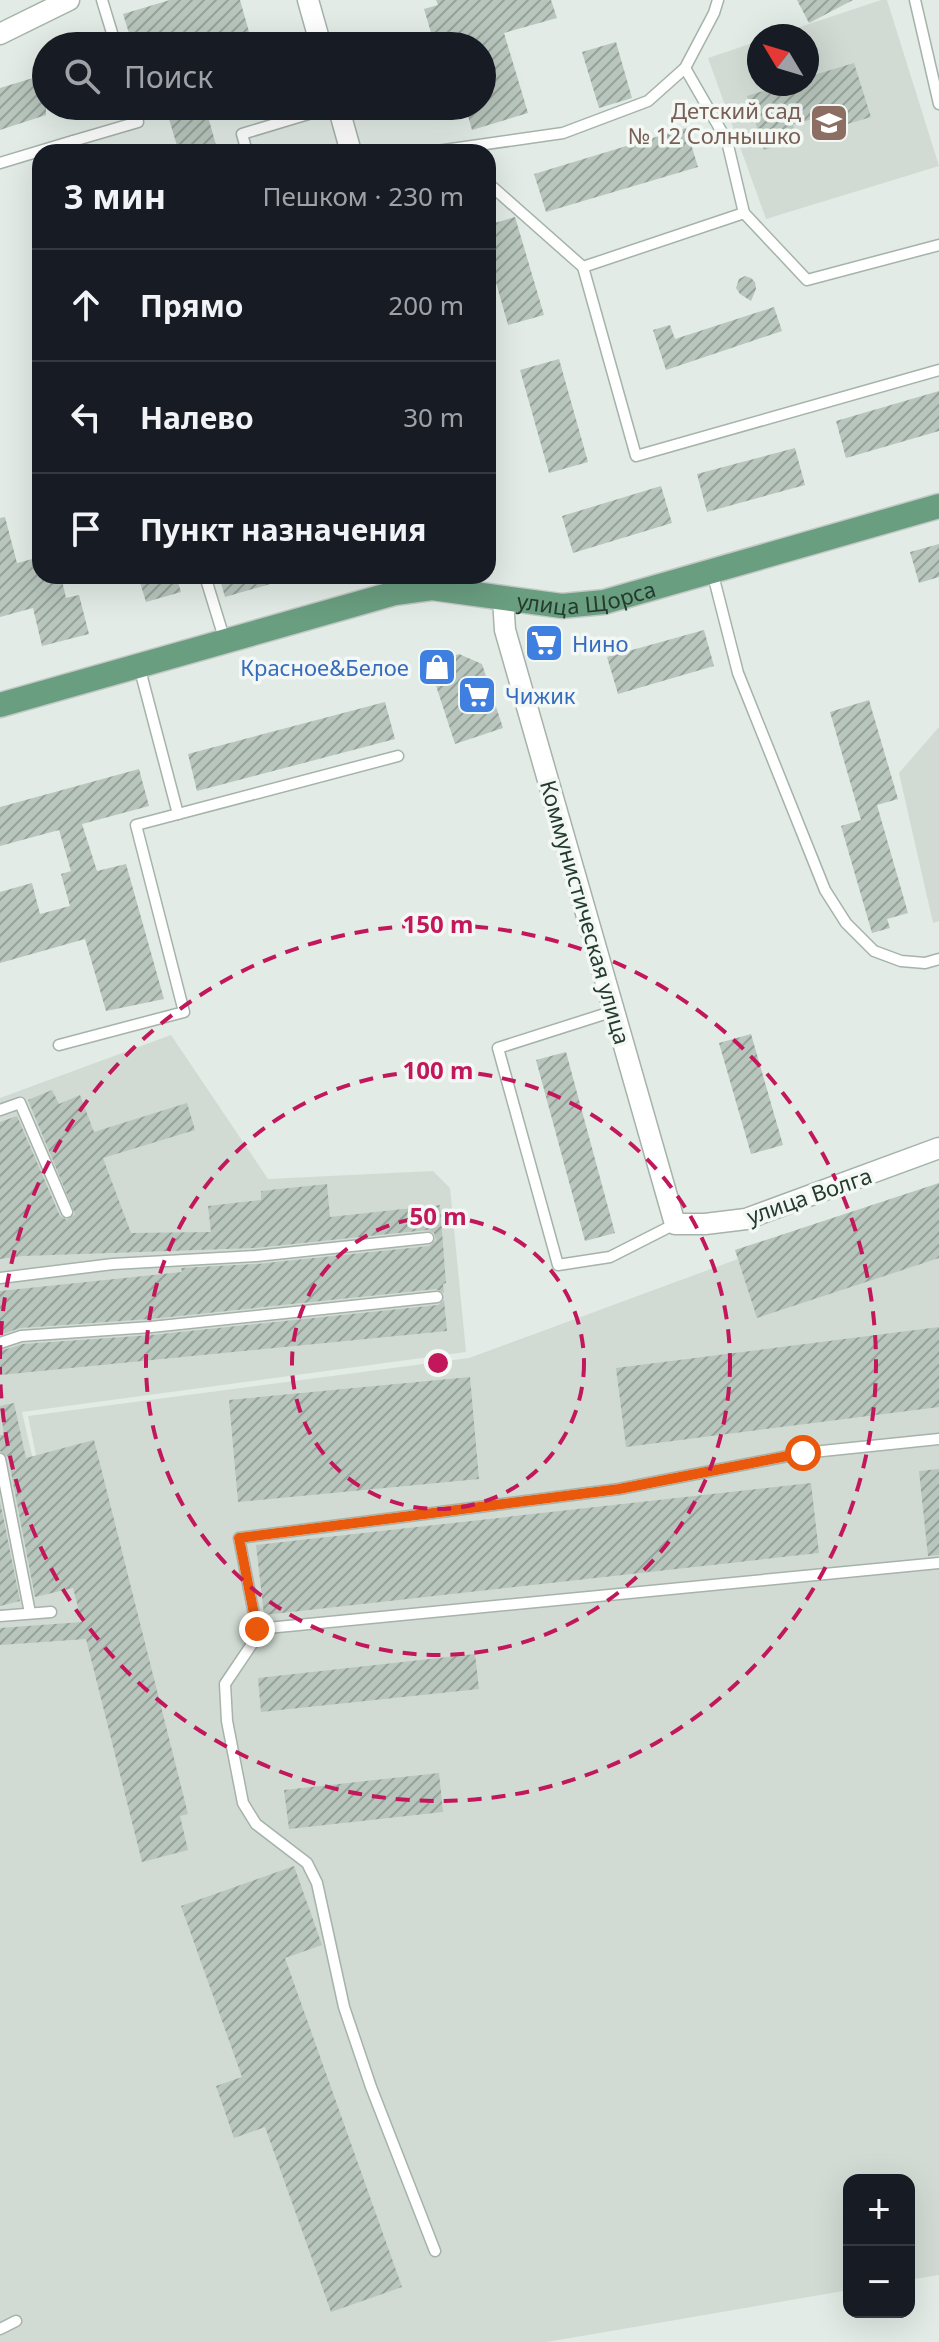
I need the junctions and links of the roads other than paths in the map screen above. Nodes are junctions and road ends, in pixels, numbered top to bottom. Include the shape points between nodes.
1 (69, 0) edge
2 (102, 0) edge
3 (308, 0) edge
4 (718, 0) edge
5 (915, 0) edge
6 (112, 32) edge
7 (317, 32) edge
8 (0, 34) edge
9 (685, 68) junction
10 (939, 104) edge
11 (138, 120) edge
12 (290, 120) edge
13 (341, 120) edge
14 (80, 144) edge
15 (245, 144) edge
16 (349, 144) edge
17 (493, 144) edge
18 (32, 156) edge
19 (0, 163) edge
20 (496, 190) edge
21 (744, 213) junction
22 (939, 245) edge
23 (583, 267) junction
24 (939, 370) edge
25 (939, 506) edge
26 (712, 571) junction
27 (207, 584) edge
28 (475, 585) edge
29 (503, 599) junction
30 (225, 641) junction
31 (139, 666) junction
32 (0, 705) edge
33 (398, 756) dead end
34 (178, 814) junction
35 (939, 959) edge
36 (614, 1011) junction
37 (59, 1045) dead end
38 (0, 1110) edge
39 (939, 1148) edge
40 (67, 1212) dead end
41 (675, 1224) junction
42 (428, 1238) dead end
43 (0, 1278) edge
44 (437, 1297) dead end
45 (0, 1343) edge
46 (939, 1439) edge
47 (0, 1459) edge
48 (939, 1563) edge
49 (51, 1612) dead end
50 (30, 1613) junction
51 (0, 1616) edge
52 (257, 1629) junction
53 (435, 2251) dead end
54 (16, 2321) dead end
55 (0, 2329) edge

1 - 8 street
2 - 6 lane
3 - 7 street
4 - 9 lane
5 - 10 lane
9 - 17 lane via 648,101 563,133
9 - 21 lane via 727,141
11 - 14 lane
12 - 15 lane via 242,134
13 - 16 street
18 - 19 lane
20 - 23 lane
21 - 22 lane via 807,280
21 - 23 lane
23 - 24 lane via 636,456
25 - 26 main road, улица Щорса
26 - 29 main road, улица Щорса via 582,605
26 - 35 lane via 738,673 825,890 846,923 874,951 901,961
27 - 30 lane
28 - 29 main road, улица Щорса
28 - 30 main road, улица Щорса via 395,593
29 - 36 street, Коммунистическая улица via 505,630
30 - 31 main road, улица Щорса
31 - 32 main road, улица Щорса
31 - 34 lane
33 - 34 lane
34 - 37 lane via 136,825 184,1012
36 - 41 street, Коммунистическая улица
36 - 41 lane via 498,1048 558,1265 610,1257
38 - 40 lane via 20,1103
39 - 41 street, улица Волга via 746,1219
42 - 43 lane
44 - 45 lane via 21,1336
46 - 52 lane via 803,1453 619,1489 239,1538
47 - 50 lane
48 - 52 lane
49 - 50 lane
50 - 51 lane
52 - 53 lane via 225,1684 243,1803 256,1824 307,1863 317,1883 344,2007
54 - 55 lane

